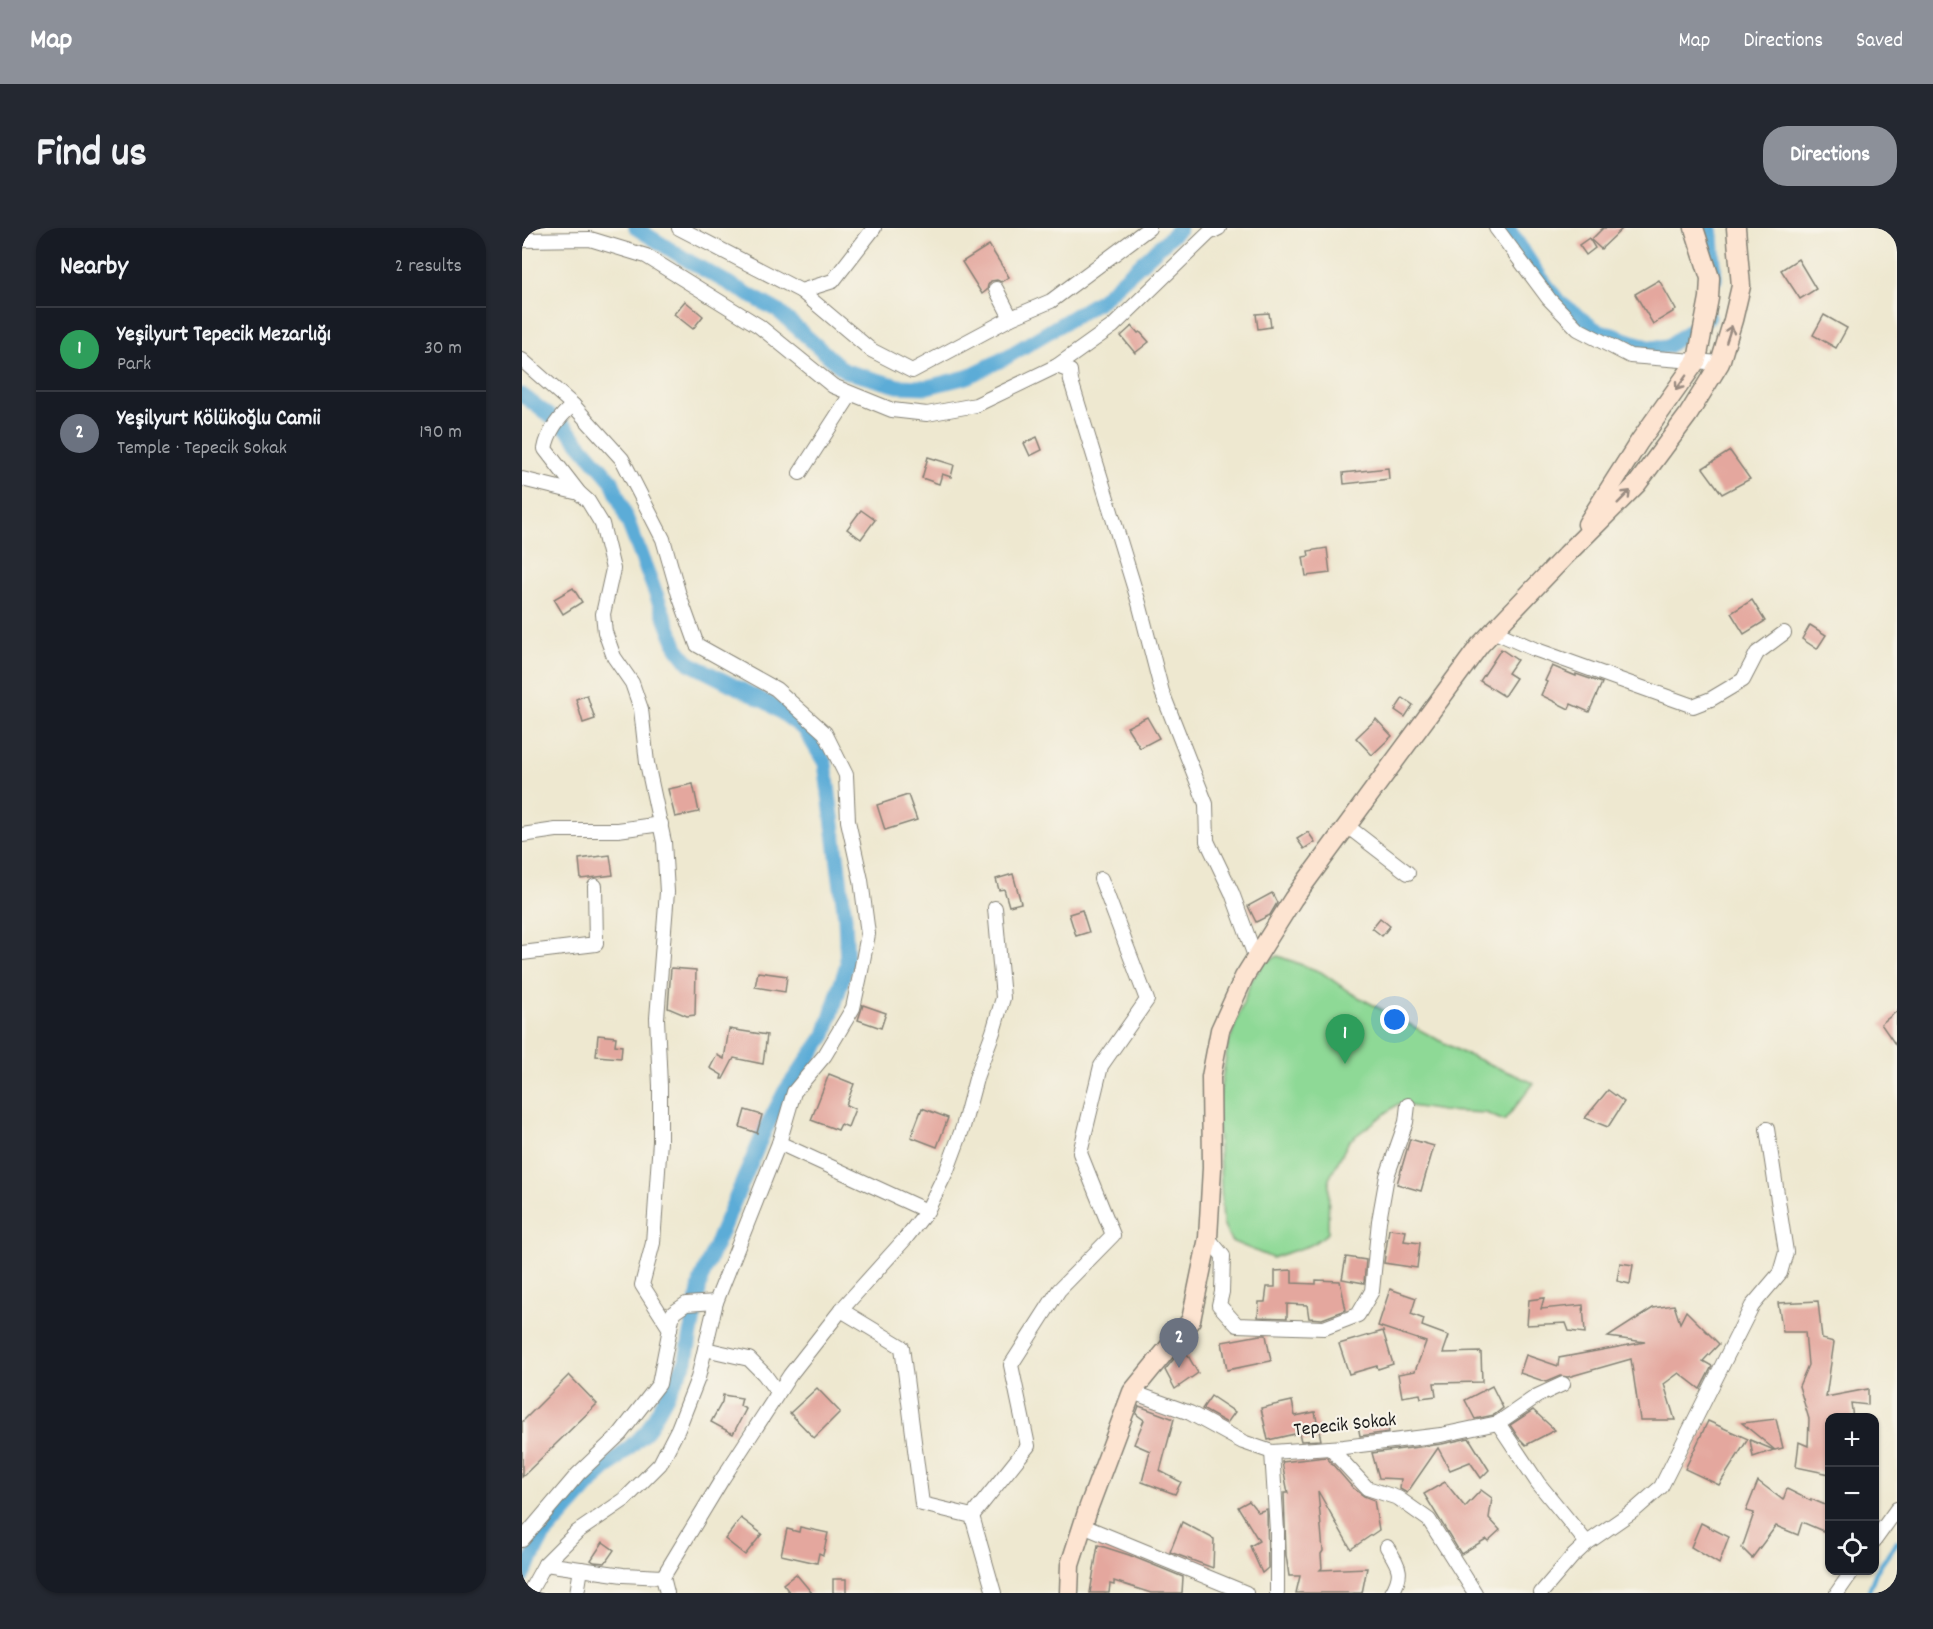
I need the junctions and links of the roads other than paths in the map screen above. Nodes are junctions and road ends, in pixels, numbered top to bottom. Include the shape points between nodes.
1 (679, 228) edge
2 (874, 228) edge
3 (1149, 228) edge
4 (1219, 228) edge
5 (1496, 228) edge
6 (1694, 228) edge
7 (1736, 228) edge
8 (522, 240) edge
9 (996, 289) dead end
10 (801, 291) junction
11 (1011, 318) junction
12 (522, 360) edge
13 (1697, 360) junction
14 (1720, 363) junction
15 (1057, 366) junction
16 (851, 394) junction
17 (568, 409) junction
18 (801, 473) dead end
19 (522, 479) edge
20 (579, 493) junction
21 (1568, 553) junction
22 (1492, 631) junction
23 (1784, 633) dead end
24 (661, 824) junction
25 (1347, 826) junction
26 (522, 835) edge
27 (1408, 873) dead end
28 (1101, 879) dead end
29 (596, 886) dead end
30 (995, 908) dead end
31 (522, 953) edge
32 (1256, 959) junction
33 (1408, 1105) dead end
34 (1767, 1129) dead end
35 (779, 1143) junction
36 (927, 1211) junction
37 (1208, 1238) junction
38 (710, 1303) junction
39 (841, 1310) junction
40 (670, 1329) junction
41 (705, 1349) junction
42 (1563, 1384) dead end
43 (1132, 1392) junction
44 (778, 1394) junction
45 (1498, 1423) junction
46 (1330, 1448) junction
47 (1272, 1452) junction
48 (1897, 1509) edge
49 (972, 1516) junction
50 (1083, 1526) junction
51 (1879, 1534) edge
52 (522, 1540) edge
53 (1587, 1543) junction
54 (1387, 1547) dead end
55 (545, 1564) junction
56 (581, 1569) junction
57 (1850, 1575) edge
58 (663, 1577) junction
59 (529, 1593) edge
60 (577, 1593) edge
61 (667, 1593) edge
62 (994, 1593) edge
63 (1069, 1593) edge
64 (1246, 1593) edge
65 (1277, 1593) edge
66 (1392, 1593) edge
67 (1475, 1593) edge
68 (1541, 1593) edge
69 (1837, 1593) edge

1 - 10 street
2 - 10 street via 833,281
3 - 11 street via 1051,301
4 - 15 street via 1209,233 1113,326
5 - 13 street via 1549,299 1578,329 1630,356
6 - 13 main road via 1710,278
14 -> 7 main road via 1741,286
8 - 16 street via 605,237 646,256 759,326 833,386
9 - 11 street
10 - 11 street via 871,350 912,371
12 - 17 street
13 - 14 street
13 -> 21 main road
21 -> 14 main road via 1637,484 1688,415
15 - 16 street via 976,405 927,414 892,410
15 - 32 street via 1071,371 1162,692 1206,804 1207,841 1232,893
16 - 18 street
17 - 20 street via 547,438 545,449
17 - 35 street via 622,459 663,539 696,645 776,689 825,733 846,776 848,821 868,933 853,1008 825,1055 794,1092
19 - 20 street
20 - 24 street via 602,524 611,560 613,569 603,614 605,632 614,657 632,682 641,709 647,763
21 - 22 main road
22 - 23 street via 1693,706 1743,680 1756,653
22 - 25 main road
24 - 26 street
24 - 40 street via 668,892 657,1018 660,1141 653,1243 642,1285
25 - 27 street
25 - 32 main road via 1293,899
28 - 49 street via 1147,1000 1101,1066 1080,1153 1113,1235 1059,1290 1011,1365 1028,1446
29 - 31 street via 596,944
30 - 36 street via 1003,998 963,1127
32 - 37 main road via 1221,1030 1211,1077
33 - 37 street via 1387,1176 1372,1291 1358,1315 1324,1328 1237,1325 1219,1305 1223,1256
34 - 53 street via 1786,1252 1780,1273 1752,1306 1661,1487
35 - 36 street
35 - 38 street
36 - 39 street
37 - 43 main road via 1191,1320
38 - 40 street via 686,1304 673,1313
38 - 41 street
39 - 44 street
39 - 49 street via 902,1347 922,1503
40 - 52 street via 659,1384 620,1434 578,1474
41 - 44 street via 749,1359
41 - 55 street via 682,1419 660,1464 624,1500 577,1532
42 - 45 street, Tepecik Sokak via 1537,1396
43 - 47 street, Tepecik Sokak via 1190,1413 1243,1442
43 - 50 main road
44 - 58 street
45 - 46 street, Tepecik Sokak via 1441,1435
45 - 53 street via 1538,1483
46 - 47 street, Tepecik Sokak
46 - 67 street via 1367,1488 1398,1498 1429,1520
47 - 65 street
48 - 51 street
49 - 62 street
50 - 63 main road via 1070,1565
50 - 64 street
53 - 68 street
54 - 66 street via 1400,1568
55 - 56 street
55 - 59 street
56 - 58 street
56 - 60 street
57 - 69 street
58 - 61 street

